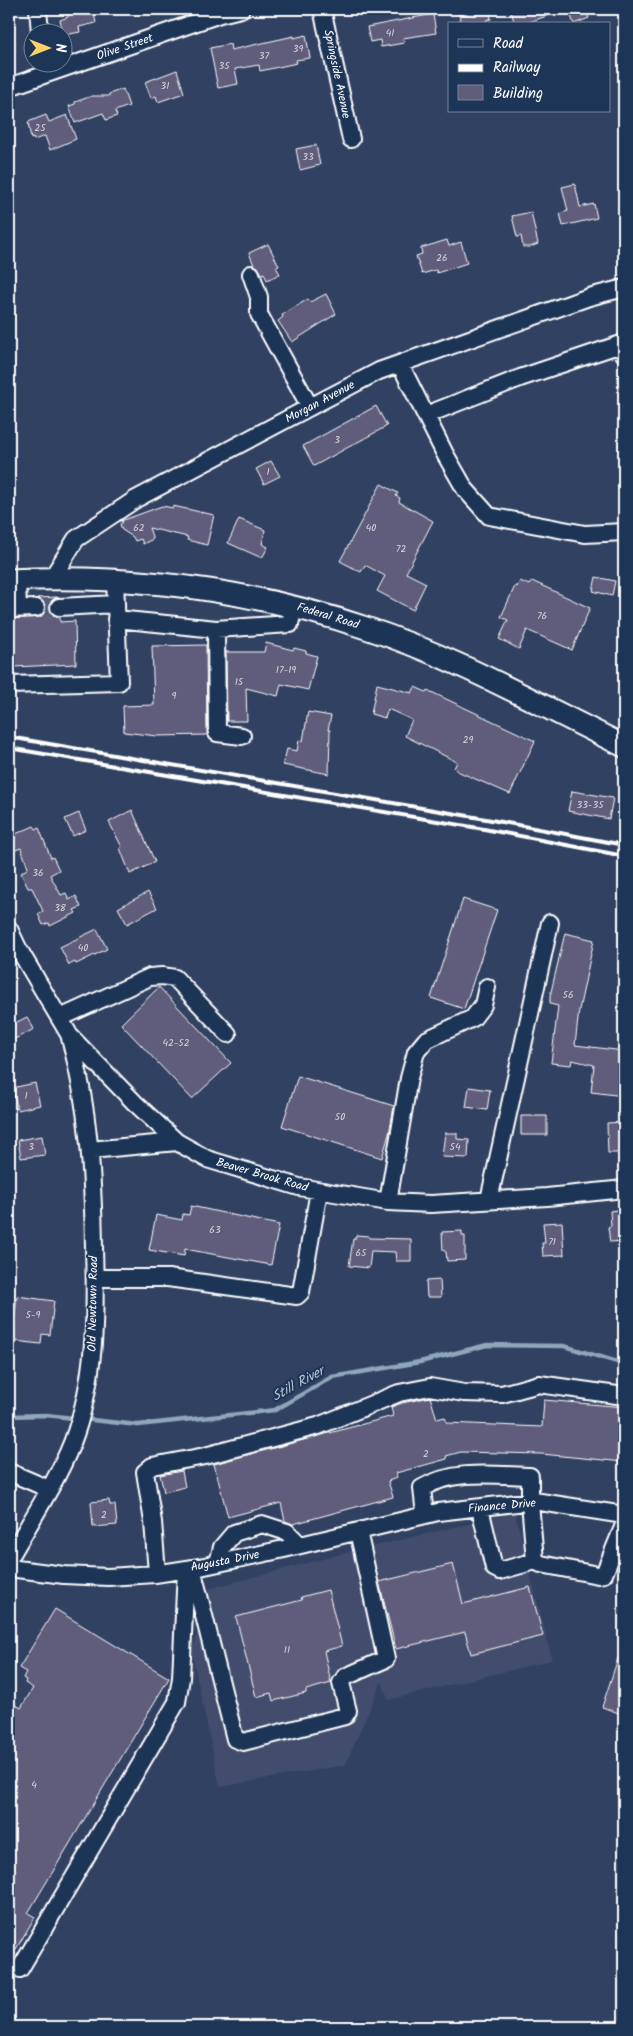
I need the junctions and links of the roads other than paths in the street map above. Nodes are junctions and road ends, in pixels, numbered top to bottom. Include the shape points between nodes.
1 (38, 9) edge
2 (241, 9) edge
3 (322, 9) edge
4 (39, 22) edge
5 (72, 59) edge
6 (37, 72) edge
7 (9, 87) edge
8 (351, 139) dead end
9 (250, 274) dead end
10 (624, 288) edge
11 (624, 354) edge
12 (400, 364) junction
13 (310, 407) junction
14 (426, 415) junction
15 (624, 532) edge
16 (52, 578) junction
17 (115, 579) junction
18 (13, 580) edge
19 (294, 606) junction
20 (59, 607) tunnel mouth
21 (13, 608) edge
22 (36, 608) tunnel mouth
23 (116, 611) junction
24 (216, 629) junction
25 (9, 685) edge
26 (242, 736) dead end
27 (624, 746) edge
28 (550, 923) dead end
29 (9, 929) edge
30 (487, 987) dead end
31 (60, 1018) junction
32 (228, 1034) dead end
33 (70, 1036) junction
34 (178, 1142) junction
35 (90, 1150) junction
36 (624, 1189) edge
37 (319, 1191) junction
38 (489, 1200) junction
39 (388, 1202) junction
40 (95, 1278) junction
41 (624, 1396) edge
42 (9, 1472) edge
43 (49, 1488) junction
44 (530, 1502) junction
45 (480, 1508) junction
46 (432, 1514) junction
47 (624, 1515) edge
48 (624, 1525) edge
49 (358, 1532) junction
50 (300, 1545) junction
51 (9, 1559) edge
52 (535, 1560) junction
53 (218, 1563) junction
54 (9, 1568) edge
55 (189, 1569) junction
56 (157, 1573) junction
57 (20, 1969) dead end

1 - 4 street
2 - 5 street, Olive Street
3 - 8 street, Springside Avenue
6 - 7 street, Olive Street
9 - 13 street via 259,297 259,314
10 - 12 street, Morgan Avenue via 589,297
11 - 14 street via 621,344 520,378
12 - 13 street, Morgan Avenue via 379,371
12 - 14 street
13 - 16 street, Morgan Avenue via 136,499 76,539
14 - 15 street via 466,489 489,516 585,534
16 - 17 main road, Federal Road
16 - 18 main road, Federal Road
17 - 19 main road, Federal Road via 207,588
17 - 23 street
18 - 21 street
19 - 24 street via 290,624
19 - 27 main road, Federal Road via 368,628 448,660
20 - 23 street
21 - 22 street
23 - 24 street
23 - 25 street via 119,682
24 - 26 street via 217,733
28 - 38 street
29 - 31 street, Beaver Brook Road
30 - 39 street via 483,1005 474,1018 426,1040 416,1052
31 - 32 street via 150,977 162,976 175,978
31 - 33 street, Beaver Brook Road
33 - 34 street, Beaver Brook Road
33 - 35 street, Old Newtown Road via 79,1069
34 - 35 street
34 - 37 street, Beaver Brook Road via 207,1159
35 - 40 street, Old Newtown Road
36 - 38 street, Beaver Brook Road
37 - 39 street, Beaver Brook Road
37 - 40 street via 301,1292 297,1296 168,1278
38 - 39 street, Beaver Brook Road via 431,1204
40 - 43 street, Old Newtown Road via 93,1346 85,1397 72,1443
41 - 56 street via 539,1384 502,1394 464,1393 430,1387 399,1393 318,1426 206,1456 152,1466 145,1472
42 - 43 street
43 - 51 street, Old Newtown Road
44 - 45 street, Finance Drive
44 - 46 street via 530,1476 458,1476 436,1480 422,1488
44 - 47 street, Finance Drive
44 - 52 street
45 - 46 street, Finance Drive
45 - 52 street via 494,1568 500,1571
46 - 49 street, Augusta Drive
48 - 52 street via 604,1574 541,1564
49 - 50 street, Augusta Drive
49 - 55 street via 386,1659 345,1677 341,1683 348,1711 345,1716 242,1742 235,1739
50 - 53 street, Augusta Drive
50 - 53 street via 287,1532 262,1524 234,1533 222,1547
53 - 55 street, Augusta Drive
54 - 56 street, Augusta Drive via 108,1577
55 - 56 street, Augusta Drive
55 - 57 street via 177,1702

